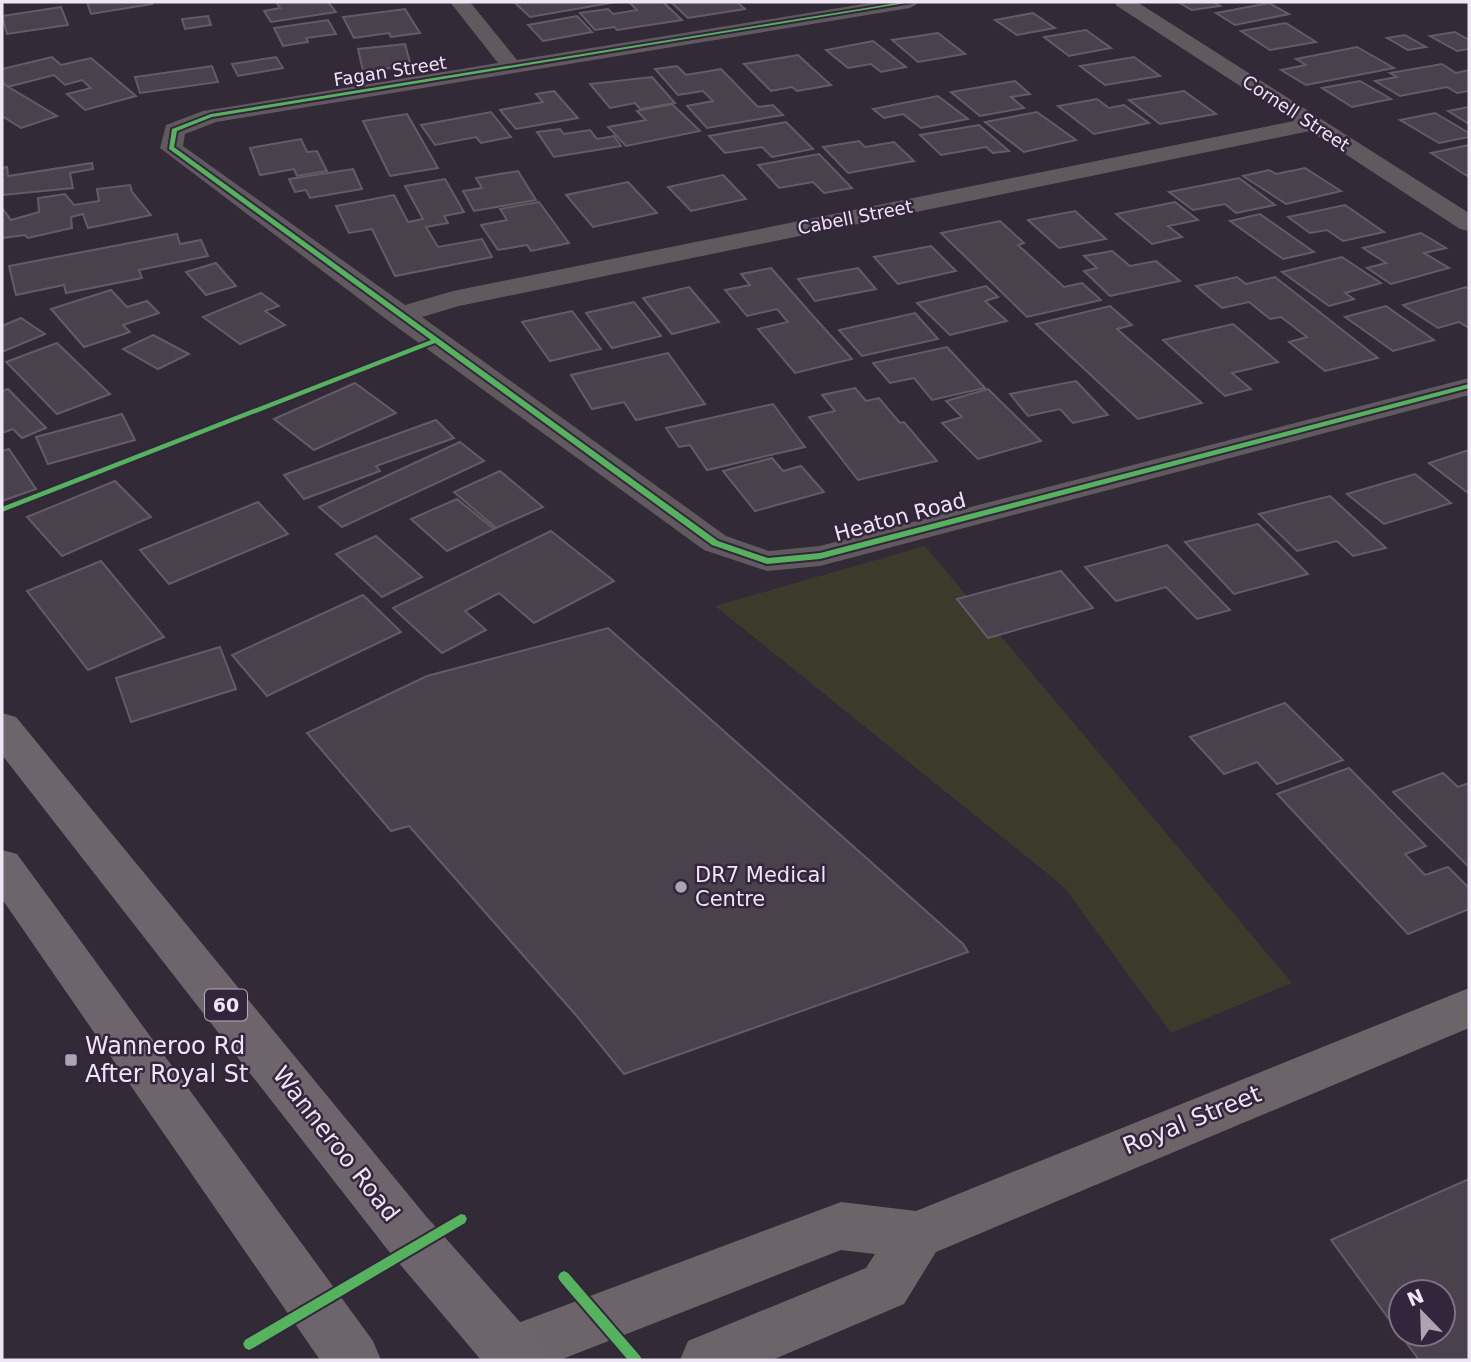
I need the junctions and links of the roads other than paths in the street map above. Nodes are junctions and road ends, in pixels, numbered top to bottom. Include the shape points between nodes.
1 (460, 2) edge
2 (910, 2) edge
3 (1124, 2) edge
4 (512, 67) junction
5 (1313, 124) junction
6 (1469, 223) edge
7 (399, 316) junction
8 (1469, 386) edge
9 (2, 727) edge
10 (2, 866) edge
11 (1469, 1007) edge
12 (917, 1235) junction
13 (514, 1356) edge
14 (354, 1360) edge
15 (708, 1360) edge

1 - 4 street
2 - 4 street, Fagan Street
3 - 5 street, Cornell Street
4 - 7 street, Fagan Street via 211,116 174,130 171,148
5 - 6 street, Cornell Street
5 - 7 street, Cabell Street via 453,299
7 - 8 street, Heaton Road via 715,543 767,561 820,556
9 - 13 highway, Wanneroo Road / 60 via 406,1232
10 - 14 highway
11 - 12 main road, Royal Street
12 - 13 main road, Royal Street via 841,1226
12 - 15 main road via 884,1286

